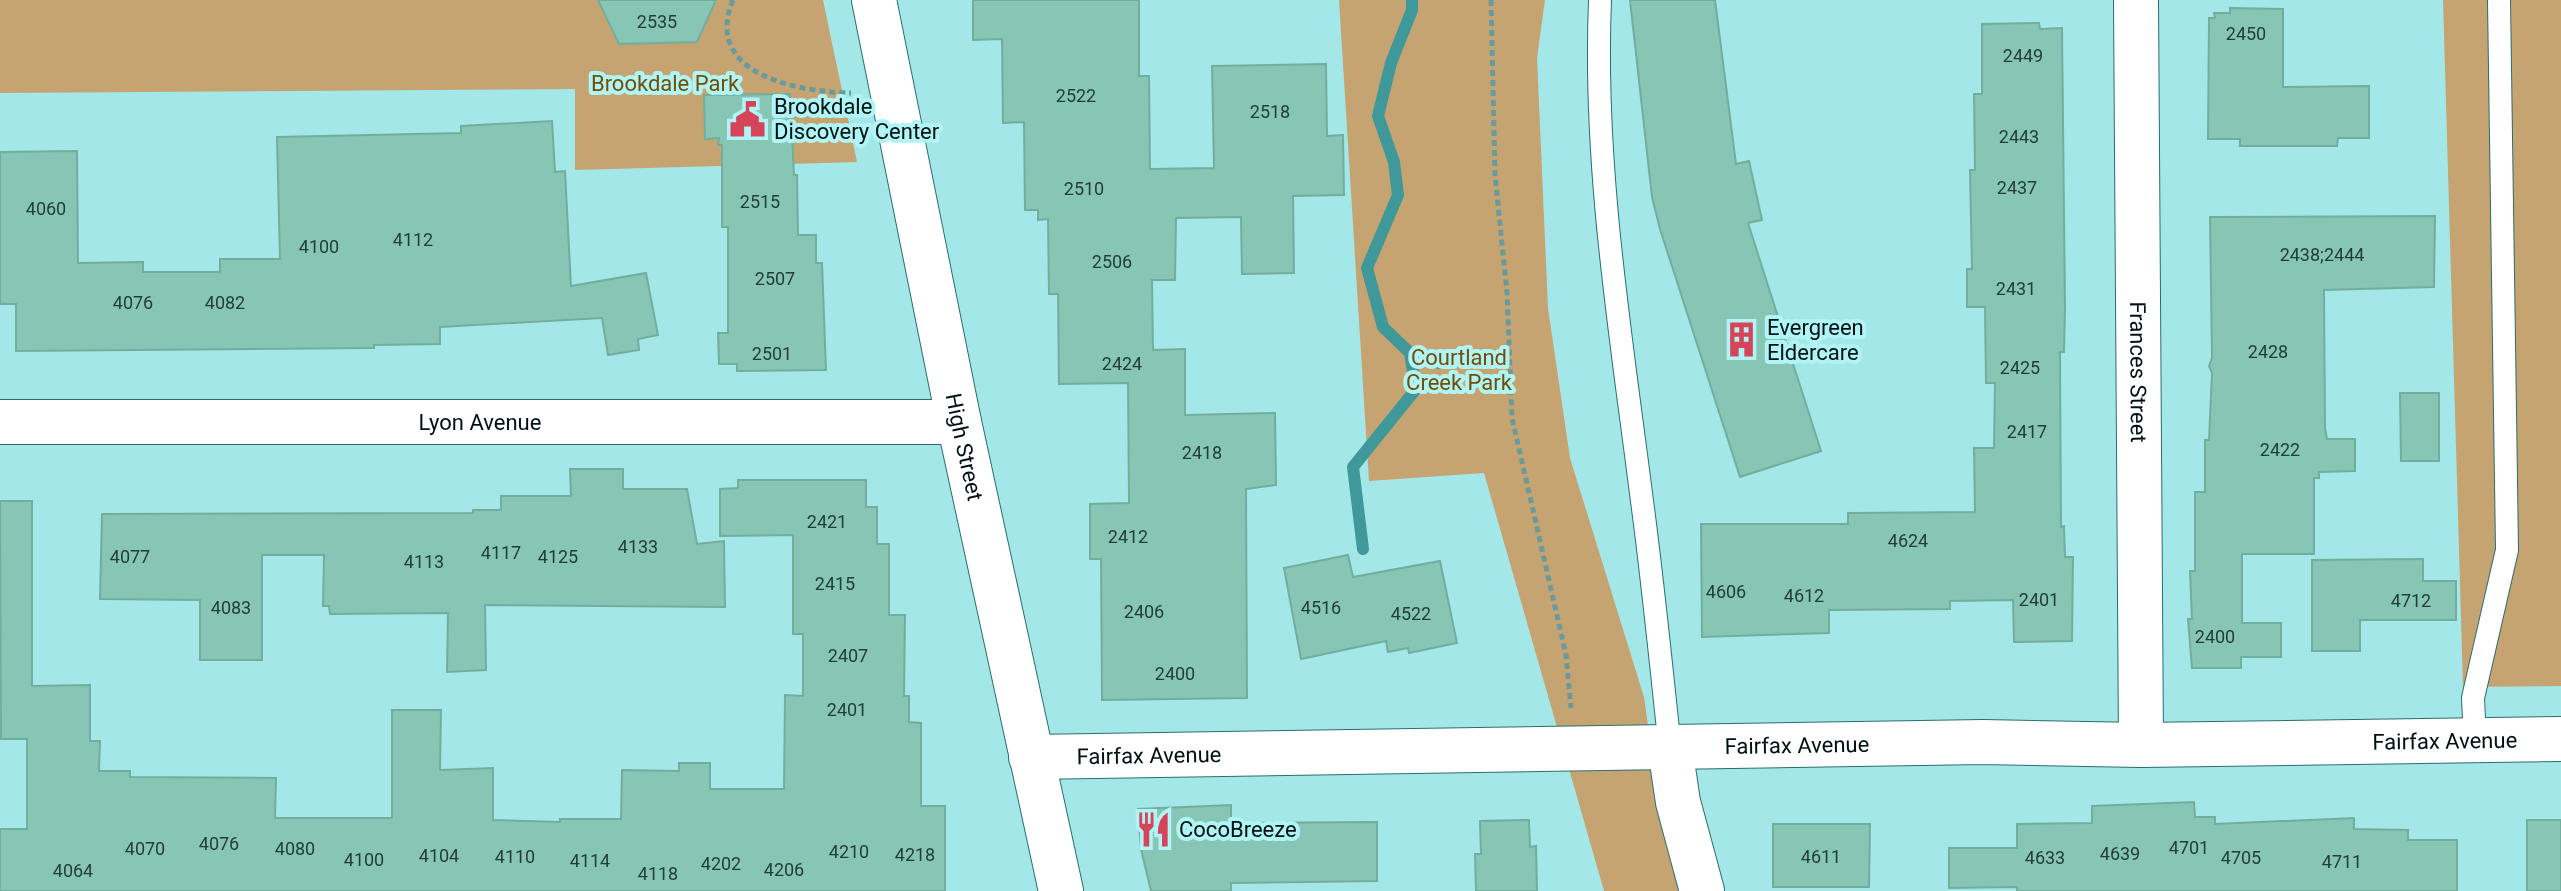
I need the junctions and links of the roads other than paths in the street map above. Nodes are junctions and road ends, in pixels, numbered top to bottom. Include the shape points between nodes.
1 (874, 0) edge
2 (1600, 0) edge
3 (2136, 0) edge
4 (2499, 0) edge
5 (0, 422) edge
6 (959, 422) junction
7 (2561, 739) edge
8 (2475, 740) junction
9 (2141, 745) junction
10 (1670, 748) junction
11 (1031, 757) junction
12 (1061, 891) edge
13 (1702, 891) edge

1 - 6 street, High Street
2 - 10 lane via 1598,51 1617,312
3 - 9 street, Frances Street
4 - 8 lane via 2507,550 2473,698
5 - 6 street, Lyon Avenue
6 - 11 street, High Street
7 - 8 street, Fairfax Avenue
8 - 9 street, Fairfax Avenue
9 - 10 street, Fairfax Avenue via 1983,742
10 - 11 street, Fairfax Avenue
10 - 13 street
11 - 12 street, High Street

